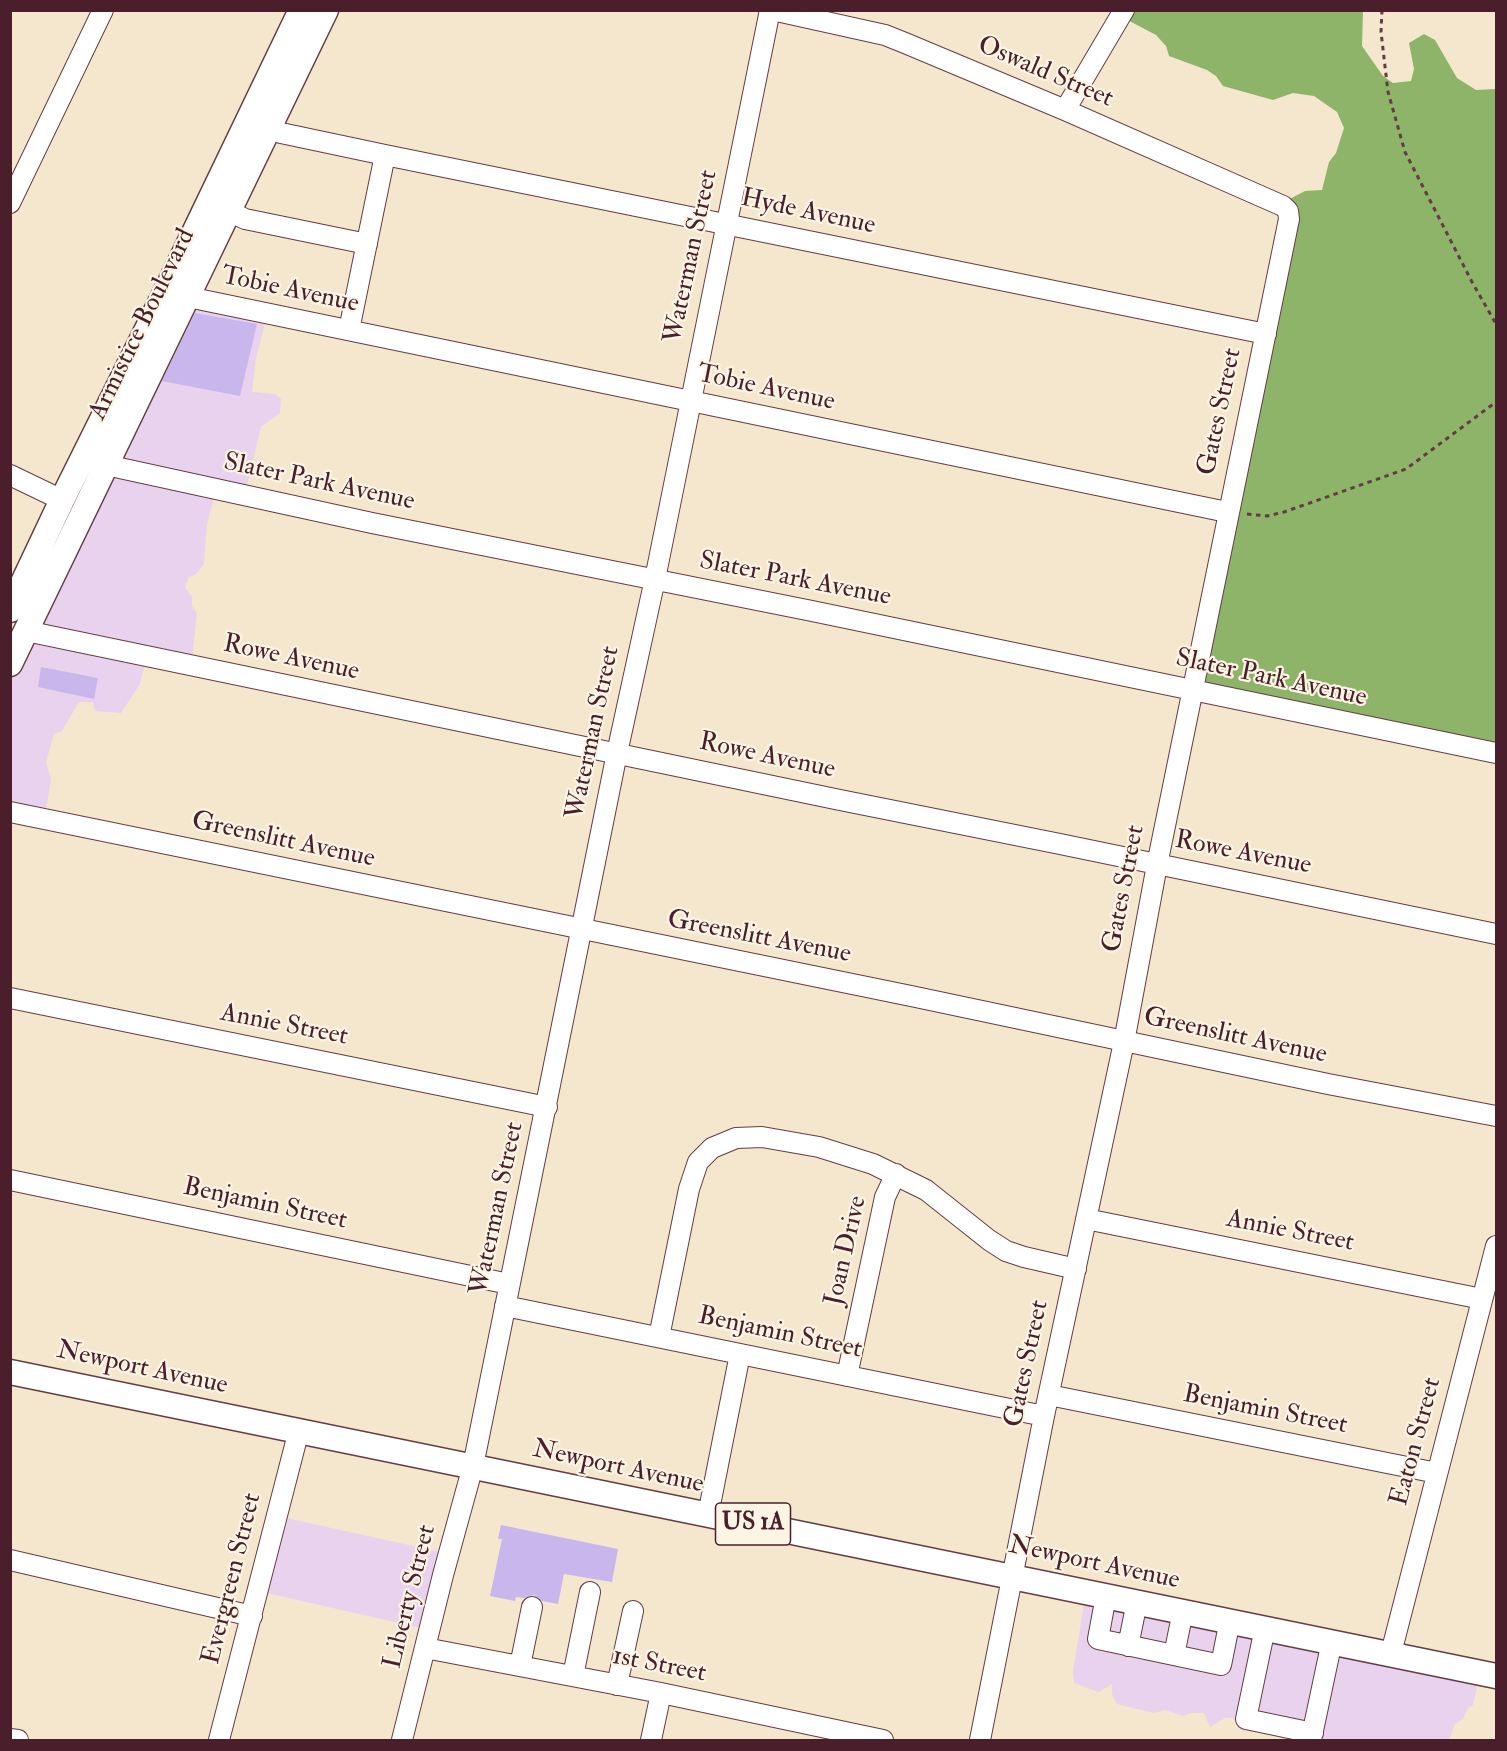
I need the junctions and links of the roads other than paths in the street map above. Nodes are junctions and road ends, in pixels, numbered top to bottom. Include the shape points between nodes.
1 (103, 10) edge
2 (771, 10) edge
3 (1124, 10) edge
4 (308, 13) edge
5 (1065, 110) junction
6 (269, 128) junction
7 (385, 155) junction
8 (10, 203) edge
9 (229, 211) junction
10 (1288, 211) joint
11 (727, 224) junction
12 (367, 243) junction
13 (188, 297) junction
14 (349, 330) junction
15 (1266, 334) junction
16 (690, 400) junction
17 (84, 456) junction
18 (106, 465) junction
19 (10, 475) edge
20 (62, 500) junction
21 (1227, 512) junction
22 (655, 579) junction
23 (10, 610) edge
24 (26, 631) junction
25 (10, 664) edge
26 (1193, 691) junction
27 (617, 753) junction
28 (1497, 753) edge
29 (10, 812) edge
30 (1157, 864) junction
31 (582, 930) junction
32 (1497, 934) edge
33 (10, 998) edge
34 (1124, 1042) junction
35 (547, 1107) junction
36 (1497, 1116) edge
37 (896, 1174) junction
38 (10, 1180) edge
39 (1086, 1219) junction
40 (1497, 1245) edge
41 (1076, 1269) junction
42 (509, 1284) junction
43 (1482, 1299) junction
44 (504, 1306) junction
45 (659, 1337) junction
46 (740, 1354) junction
47 (10, 1372) edge
48 (847, 1376) junction
49 (1048, 1395) junction
50 (1044, 1416) junction
51 (299, 1430) junction
52 (472, 1466) junction
53 (1437, 1473) junction
54 (708, 1515) junction
55 (10, 1560) edge
56 (1013, 1576) junction
57 (590, 1593) dead end
58 (1106, 1596) junction
59 (1137, 1602) junction
60 (532, 1607) dead end
61 (633, 1611) dead end
62 (1183, 1611) junction
63 (252, 1616) junction
64 (1230, 1620) junction
65 (1265, 1628) junction
66 (1332, 1641) junction
67 (1128, 1646) junction
68 (425, 1648) junction
69 (1391, 1653) junction
70 (1174, 1655) junction
71 (520, 1666) junction
72 (573, 1676) junction
73 (1497, 1676) edge
74 (617, 1685) junction
75 (661, 1694) junction
76 (1312, 1737) edge
77 (10, 1739) edge
78 (18, 1740) edge
79 (219, 1740) edge
80 (402, 1740) edge
81 (651, 1740) edge
82 (883, 1740) edge
83 (980, 1740) edge

1 - 8 street
2 - 5 street, Oswald Street via 885,35
2 - 11 street, Waterman Street
3 - 5 street
4 - 6 main road, Armistice Boulevard
4 - 17 main road, Armistice Boulevard
5 - 10 street, Oswald Street
6 - 7 street, Hyde Avenue
6 - 9 main road, Armistice Boulevard
7 - 11 street, Hyde Avenue
7 - 12 street
9 - 12 street via 245,219
9 - 13 main road, Armistice Boulevard
10 - 15 street, Gates Street
11 - 15 street, Hyde Avenue
11 - 16 street, Waterman Street
12 - 14 street
13 - 14 street, Tobie Avenue
13 - 18 main road, Armistice Boulevard
14 - 16 street, Tobie Avenue
15 - 21 street, Gates Street
16 - 21 street, Tobie Avenue
16 - 22 street, Waterman Street
17 - 18 street, Slater Park Avenue
17 - 20 main road, Armistice Boulevard
18 - 22 street, Slater Park Avenue
18 - 24 main road, Armistice Boulevard
19 - 20 street
20 - 23 main road, Armistice Boulevard
21 - 26 street, Gates Street
22 - 26 street, Slater Park Avenue
22 - 27 street, Waterman Street
24 - 25 main road, Armistice Boulevard
24 - 27 street, Rowe Avenue
26 - 28 street, Slater Park Avenue
26 - 30 street, Gates Street
27 - 30 street, Rowe Avenue
27 - 31 street, Waterman Street
29 - 31 street, Greenslitt Avenue
30 - 32 street, Rowe Avenue
30 - 34 street, Gates Street
31 - 34 street, Greenslitt Avenue
31 - 35 street, Waterman Street
33 - 35 street, Annie Street
34 - 36 street, Greenslitt Avenue
34 - 39 street, Gates Street
35 - 42 street, Waterman Street
37 - 41 street via 926,1190 1006,1251
37 - 45 street via 841,1153 762,1137 736,1138 712,1148 698,1162 689,1189
37 - 48 street, Joan Drive via 885,1197
38 - 42 street, Benjamin Street
39 - 41 street, Gates Street
39 - 43 street, Annie Street
40 - 43 street, Eaton Street
41 - 49 street, Gates Street
42 - 44 street, Waterman Street
43 - 53 street, Eaton Street
44 - 45 street, Benjamin Street
44 - 52 street, Waterman Street
45 - 46 street, Benjamin Street
46 - 48 street, Benjamin Street
46 - 54 street
47 - 51 main road, Newport Avenue / US 1A
48 - 50 street, Benjamin Street
49 - 50 street, Gates Street
49 - 53 street, Benjamin Street
50 - 56 street, Gates Street
51 - 52 main road, Newport Avenue / US 1A
51 - 63 street, Evergreen Street
52 - 54 main road, Newport Avenue / US 1A
52 - 68 street, Liberty Street
53 - 69 street, Eaton Street
54 - 56 main road, Newport Avenue / US 1A
55 - 63 street
56 - 58 main road, Newport Avenue / US 1A
56 - 83 street, Gates Street
57 - 72 street
58 - 59 main road, Newport Avenue / US 1A
58 - 67 street via 1098,1639
59 - 62 main road, Newport Avenue / US 1A
59 - 67 street
60 - 71 street
61 - 74 street
62 - 64 main road, Newport Avenue / US 1A
62 - 70 street
63 - 79 street, Evergreen Street
64 - 65 main road, Newport Avenue / US 1A
64 - 70 street via 1221,1665
65 - 66 main road, Newport Avenue / US 1A
65 - 76 street via 1246,1719
66 - 69 main road, Newport Avenue / US 1A
66 - 76 street
67 - 70 street
68 - 71 street, 1st Street
68 - 80 street, Liberty Street
69 - 73 main road, Newport Avenue / US 1A
71 - 72 street, 1st Street
72 - 74 street, 1st Street
74 - 75 street, 1st Street
75 - 81 street
75 - 82 street, 1st Street
77 - 78 street

